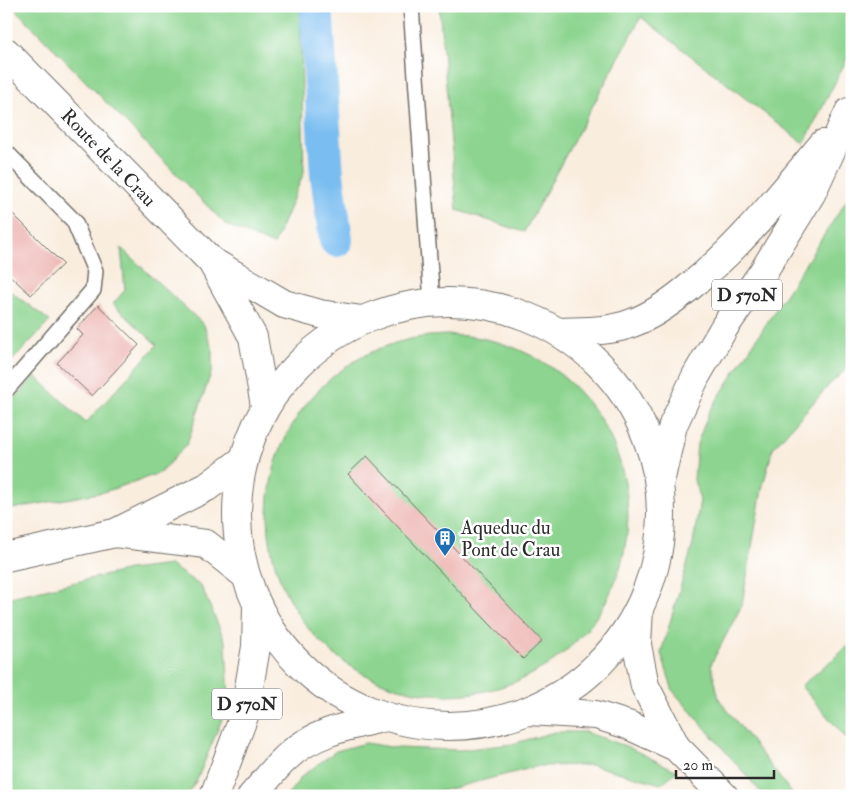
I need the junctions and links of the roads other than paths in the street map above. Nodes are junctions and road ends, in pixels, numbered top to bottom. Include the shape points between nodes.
1 (411, 6) edge
2 (6, 52) edge
3 (850, 110) edge
4 (6, 152) edge
5 (211, 261) junction
6 (432, 302) junction
7 (362, 320) junction
8 (560, 332) junction
9 (6, 390) edge
10 (265, 406) junction
11 (242, 460) junction
12 (660, 485) junction
13 (115, 533) junction
14 (6, 557) edge
15 (244, 574) junction
16 (257, 607) junction
17 (639, 609) junction
18 (528, 711) junction
19 (386, 717) junction
20 (676, 747) junction
21 (214, 796) edge
22 (252, 796) edge
23 (724, 796) edge

1 - 6 lane
2 - 5 main road, Route de la Crau
3 - 8 main road, D 570N via 747,235 668,304 632,324 602,330
3 - 12 main road, D 570N via 810,194 696,376 673,425
4 - 9 lane via 74,221 95,271 93,290
5 - 7 main road via 284,304 320,314
5 - 10 main road via 253,338
6 - 7 main road via 396,308
6 - 8 main road via 466,302 499,307 531,317
7 - 10 main road via 306,355
8 - 12 main road via 598,361 628,397 648,439
10 - 11 main road
11 - 13 main road via 207,487
11 - 15 main road via 236,508
12 - 17 main road via 662,527 655,569
13 - 14 main road
13 - 15 main road via 206,544
15 - 16 main road
16 - 19 main road via 291,656 324,686 353,704
16 - 21 main road, D 570N via 254,656 244,716
17 - 18 main road via 619,642 593,670 562,694
17 - 20 main road via 638,645 645,686
18 - 19 main road via 472,725 433,725
18 - 20 main road via 596,715 628,725
19 - 22 main road via 342,727 317,737 287,756
20 - 23 main road

